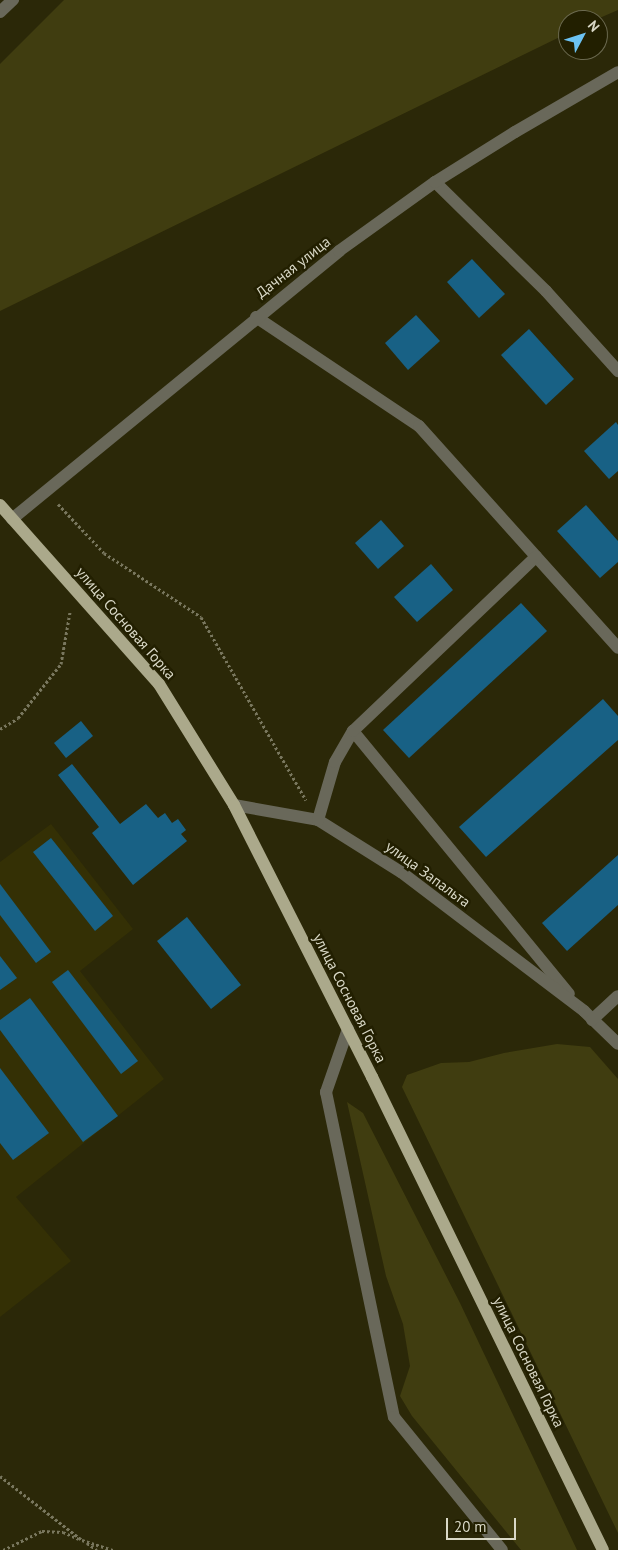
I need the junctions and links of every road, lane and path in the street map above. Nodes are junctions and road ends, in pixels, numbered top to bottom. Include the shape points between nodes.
1 (13, 0) edge
2 (0, 12) edge
3 (618, 72) edge
4 (435, 182) junction
5 (256, 317) junction
6 (618, 371) edge
7 (47, 491) junction
8 (0, 505) edge
9 (12, 518) junction
10 (536, 557) junction
11 (75, 587) junction
12 (618, 648) edge
13 (0, 729) edge
14 (353, 732) junction
15 (234, 804) junction
16 (318, 820) junction
17 (618, 996) edge
18 (588, 1016) junction
19 (348, 1030) junction
20 (618, 1044) edge
21 (0, 1476) edge
22 (82, 1540) junction
23 (3, 1550) edge
24 (96, 1550) edge
25 (113, 1550) edge
26 (502, 1550) edge
27 (604, 1550) edge

1 - 2 street
3 - 4 street, Дачная улица
4 - 5 street, Дачная улица via 339,251
4 - 6 street via 546,291
5 - 7 street, Дачная улица
5 - 10 street via 419,426
7 - 9 street, Дачная улица
7 - 16 path via 104,553 201,617
8 - 9 main road, улица Сосновая Горка
9 - 11 main road, улица Сосновая Горка
10 - 12 street
10 - 14 street
11 - 13 path via 61,664 18,718
11 - 15 main road, улица Сосновая Горка via 160,684
14 - 16 street via 335,762
14 - 18 street, улица Запальта
15 - 16 street, улица Запальта
15 - 19 main road, улица Сосновая Горка
16 - 18 street, улица Запальта via 401,872
17 - 18 street
18 - 20 street, улица Запальта
19 - 26 street via 326,1092 394,1417
19 - 27 main road, улица Сосновая Горка
21 - 22 path
22 - 23 path via 63,1532 42,1531
22 - 24 path
22 - 25 path

